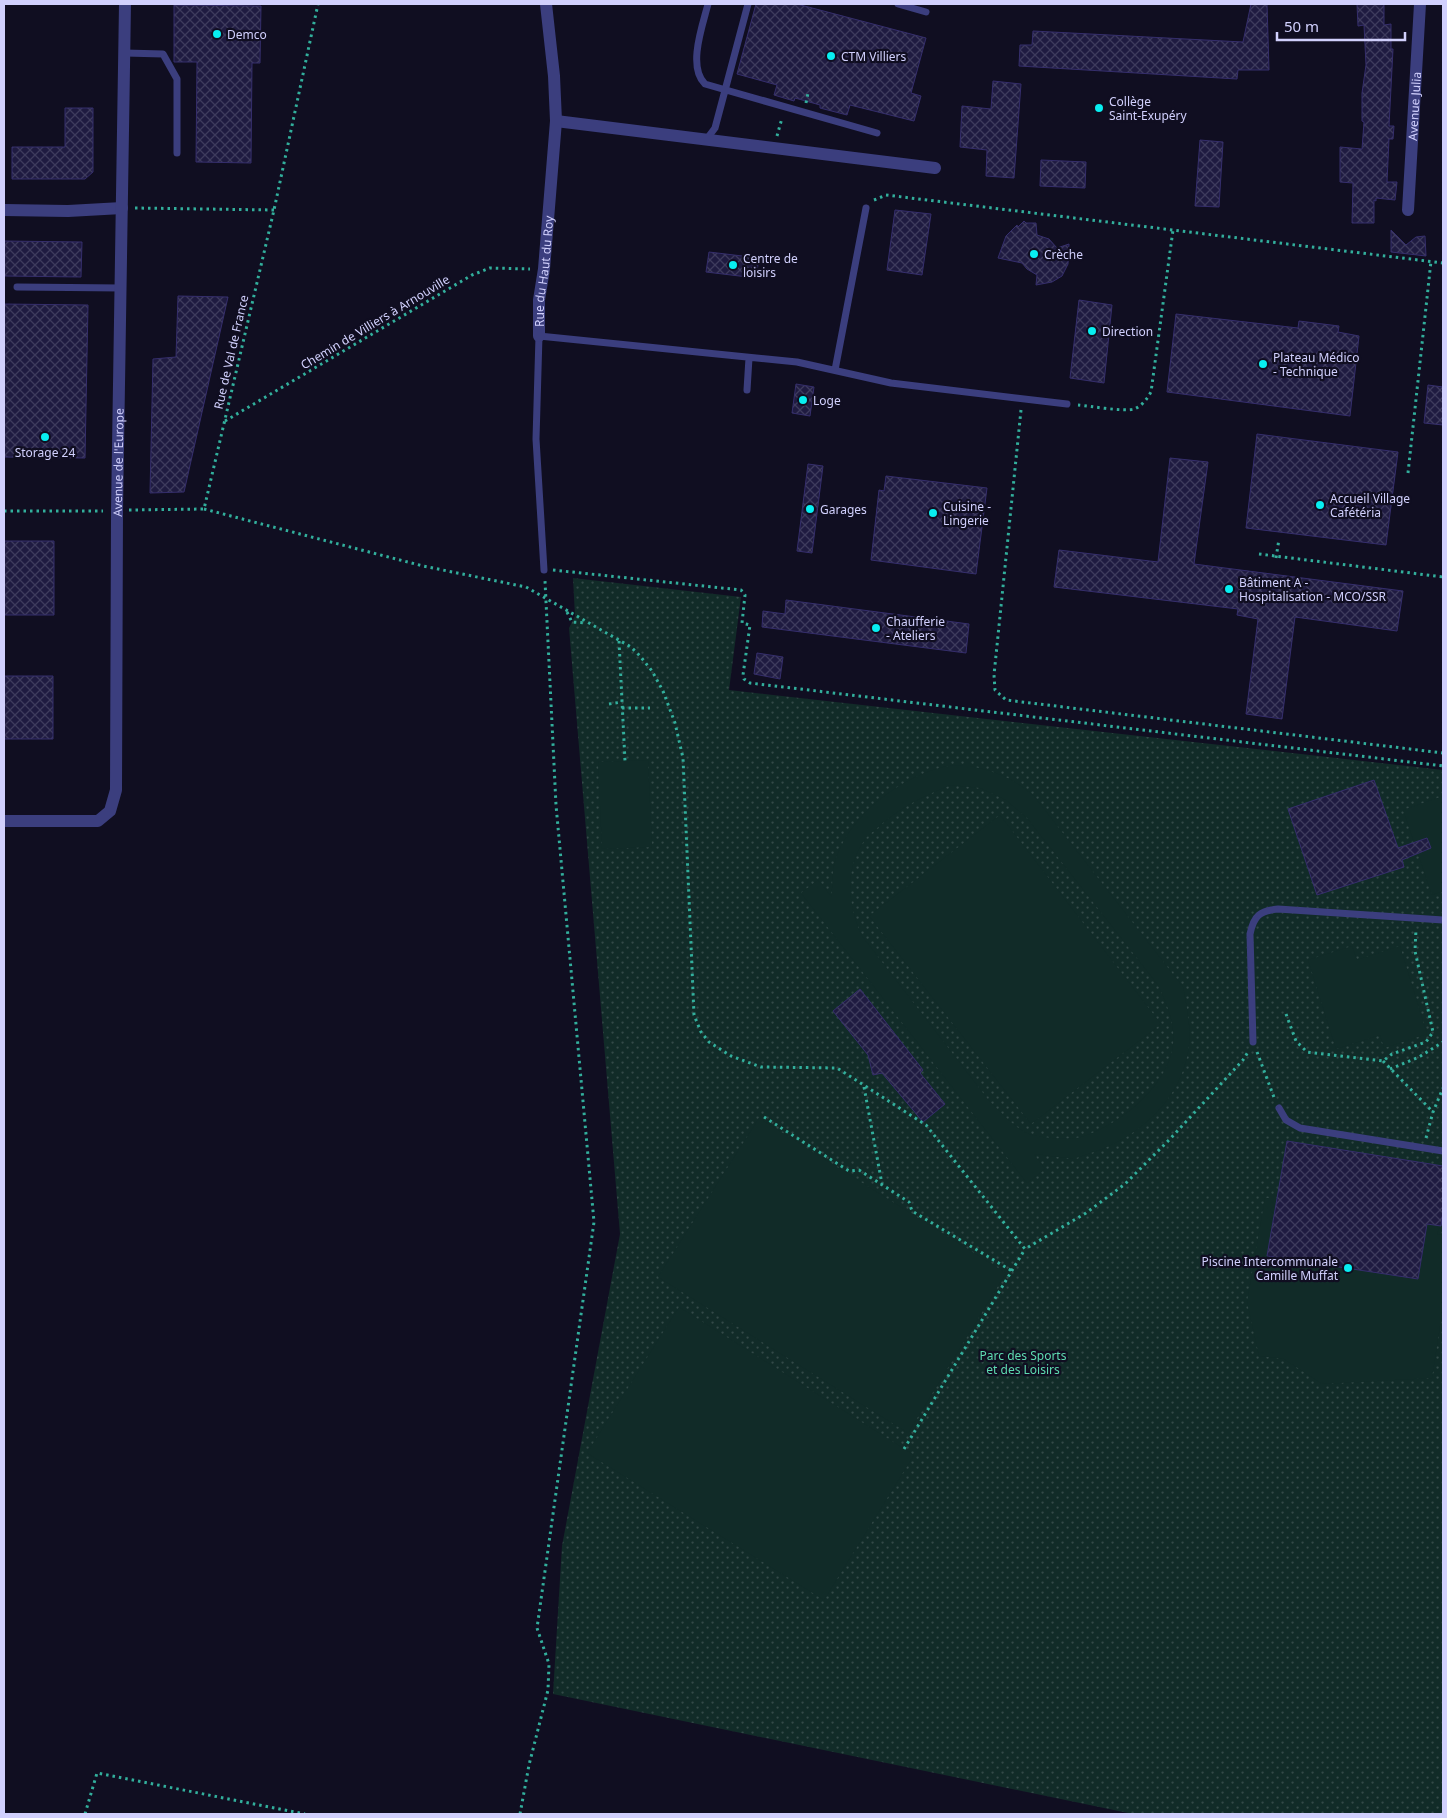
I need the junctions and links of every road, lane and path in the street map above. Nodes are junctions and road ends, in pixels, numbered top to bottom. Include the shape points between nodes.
1 (126, 4) edge
2 (318, 4) edge
3 (546, 4) edge
4 (708, 4) edge
5 (748, 4) edge
6 (898, 4) edge
7 (1420, 4) edge
8 (926, 12) dead end
9 (125, 53) junction
10 (725, 91) junction
11 (556, 121) junction
12 (878, 133) dead end
13 (706, 140) junction
14 (177, 153) dead end
15 (935, 168) dead end
16 (122, 208) junction
17 (866, 208) joint
18 (4, 210) edge
19 (274, 210) junction
20 (1408, 210) dead end
21 (1174, 230) junction
22 (1431, 261) junction
23 (1443, 263) edge
24 (544, 269) junction
25 (17, 287) dead end
26 (121, 288) junction
27 (539, 336) junction
28 (749, 358) junction
29 (835, 370) junction
30 (747, 390) dead end
31 (1022, 398) junction
32 (1068, 404) joint
33 (224, 421) junction
34 (1408, 473) dead end
35 (204, 509) junction
36 (4, 511) edge
37 (117, 511) junction
38 (1279, 539) dead end
39 (1259, 554) dead end
40 (1276, 558) junction
41 (544, 570) junction
42 (1443, 578) edge
43 (546, 599) junction
44 (566, 611) junction
45 (588, 624) junction
46 (619, 640) junction
47 (622, 702) junction
48 (608, 704) dead end
49 (622, 708) junction
50 (650, 708) dead end
51 (1443, 753) edge
52 (625, 761) dead end
53 (1443, 766) edge
54 (4, 821) edge
55 (1416, 919) junction
56 (1443, 920) edge
57 (1286, 1014) dead end
58 (1253, 1042) junction
59 (1443, 1042) edge
60 (1383, 1061) junction
61 (1390, 1069) junction
62 (864, 1086) junction
63 (1443, 1088) edge
64 (1279, 1108) joint
65 (1432, 1112) junction
66 (764, 1117) dead end
67 (1423, 1148) junction
68 (1443, 1152) edge
69 (882, 1185) junction
70 (1025, 1249) junction
71 (1012, 1271) junction
72 (904, 1449) dead end
73 (85, 1814) edge
74 (305, 1814) edge
75 (520, 1814) edge

1 - 9 street, Avenue de l'Europe
2 - 19 path, Rue de Val de France
3 - 11 street, Rue du Haut du Roy
4 - 10 lane via 697,61 701,81
5 - 10 lane
6 - 8 lane
7 - 20 street, Avenue Julia
9 - 14 lane via 163,54 178,79
9 - 16 street, Avenue de l'Europe
10 - 12 lane
10 - 13 lane via 715,128
11 - 13 street
11 - 24 street, Rue du Haut du Roy
13 - 15 street
16 - 18 street
16 - 19 path
16 - 26 street, Avenue de l'Europe
17 - 21 path via 872,201 886,195
17 - 29 lane
19 - 33 path, Rue de Val de France
21 - 22 path
21 - 32 path via 1148,397 1136,408 1127,410
22 - 23 path
22 - 34 path
24 - 27 street, Rue du Haut du Roy via 539,300
24 - 33 path, Chemin de Villiers à Arnouville via 490,268 472,275
25 - 26 lane
26 - 37 street, Avenue de l'Europe
27 - 28 lane
27 - 41 lane, Rue du Haut du Roy via 536,439
28 - 29 lane via 796,362
28 - 30 lane
29 - 31 lane via 891,383
31 - 32 lane
31 - 51 path via 994,675 995,690 1006,700
33 - 35 path, Rue de Val de France
35 - 37 path
35 - 43 path via 423,566 526,587
36 - 37 path
37 - 54 street, Avenue de l'Europe via 116,790 110,810 98,821
38 - 40 path
39 - 40 path
40 - 42 path
41 - 43 path
41 - 53 path via 741,590 745,596 742,623 750,625 742,675 750,683
43 - 44 path
43 - 75 path via 556,805 594,1222 537,1628 549,1664 548,1690
44 - 45 path
44 - 45 path via 572,622
45 - 46 path
46 - 47 path
46 - 62 path via 652,671 663,691 683,758 694,1015 701,1032 708,1042 731,1056 761,1067 837,1068
47 - 48 path
47 - 49 path
49 - 50 path
49 - 52 path
55 - 56 lane
55 - 58 lane via 1278,908 1259,914 1252,922 1250,934
55 - 60 path via 1415,951 1433,1032 1426,1042 1392,1054
57 - 60 path via 1296,1041 1307,1052
58 - 64 path
58 - 70 path via 1243,1060 1125,1184 1086,1213
59 - 61 path
60 - 61 path
61 - 65 path
62 - 69 path
62 - 70 path via 926,1125
63 - 65 path
64 - 67 lane via 1286,1120 1300,1128
65 - 67 path
66 - 69 path via 850,1171 860,1170
67 - 68 lane
69 - 71 path via 909,1202 912,1211
70 - 71 path
71 - 72 path
73 - 74 path via 97,1773

